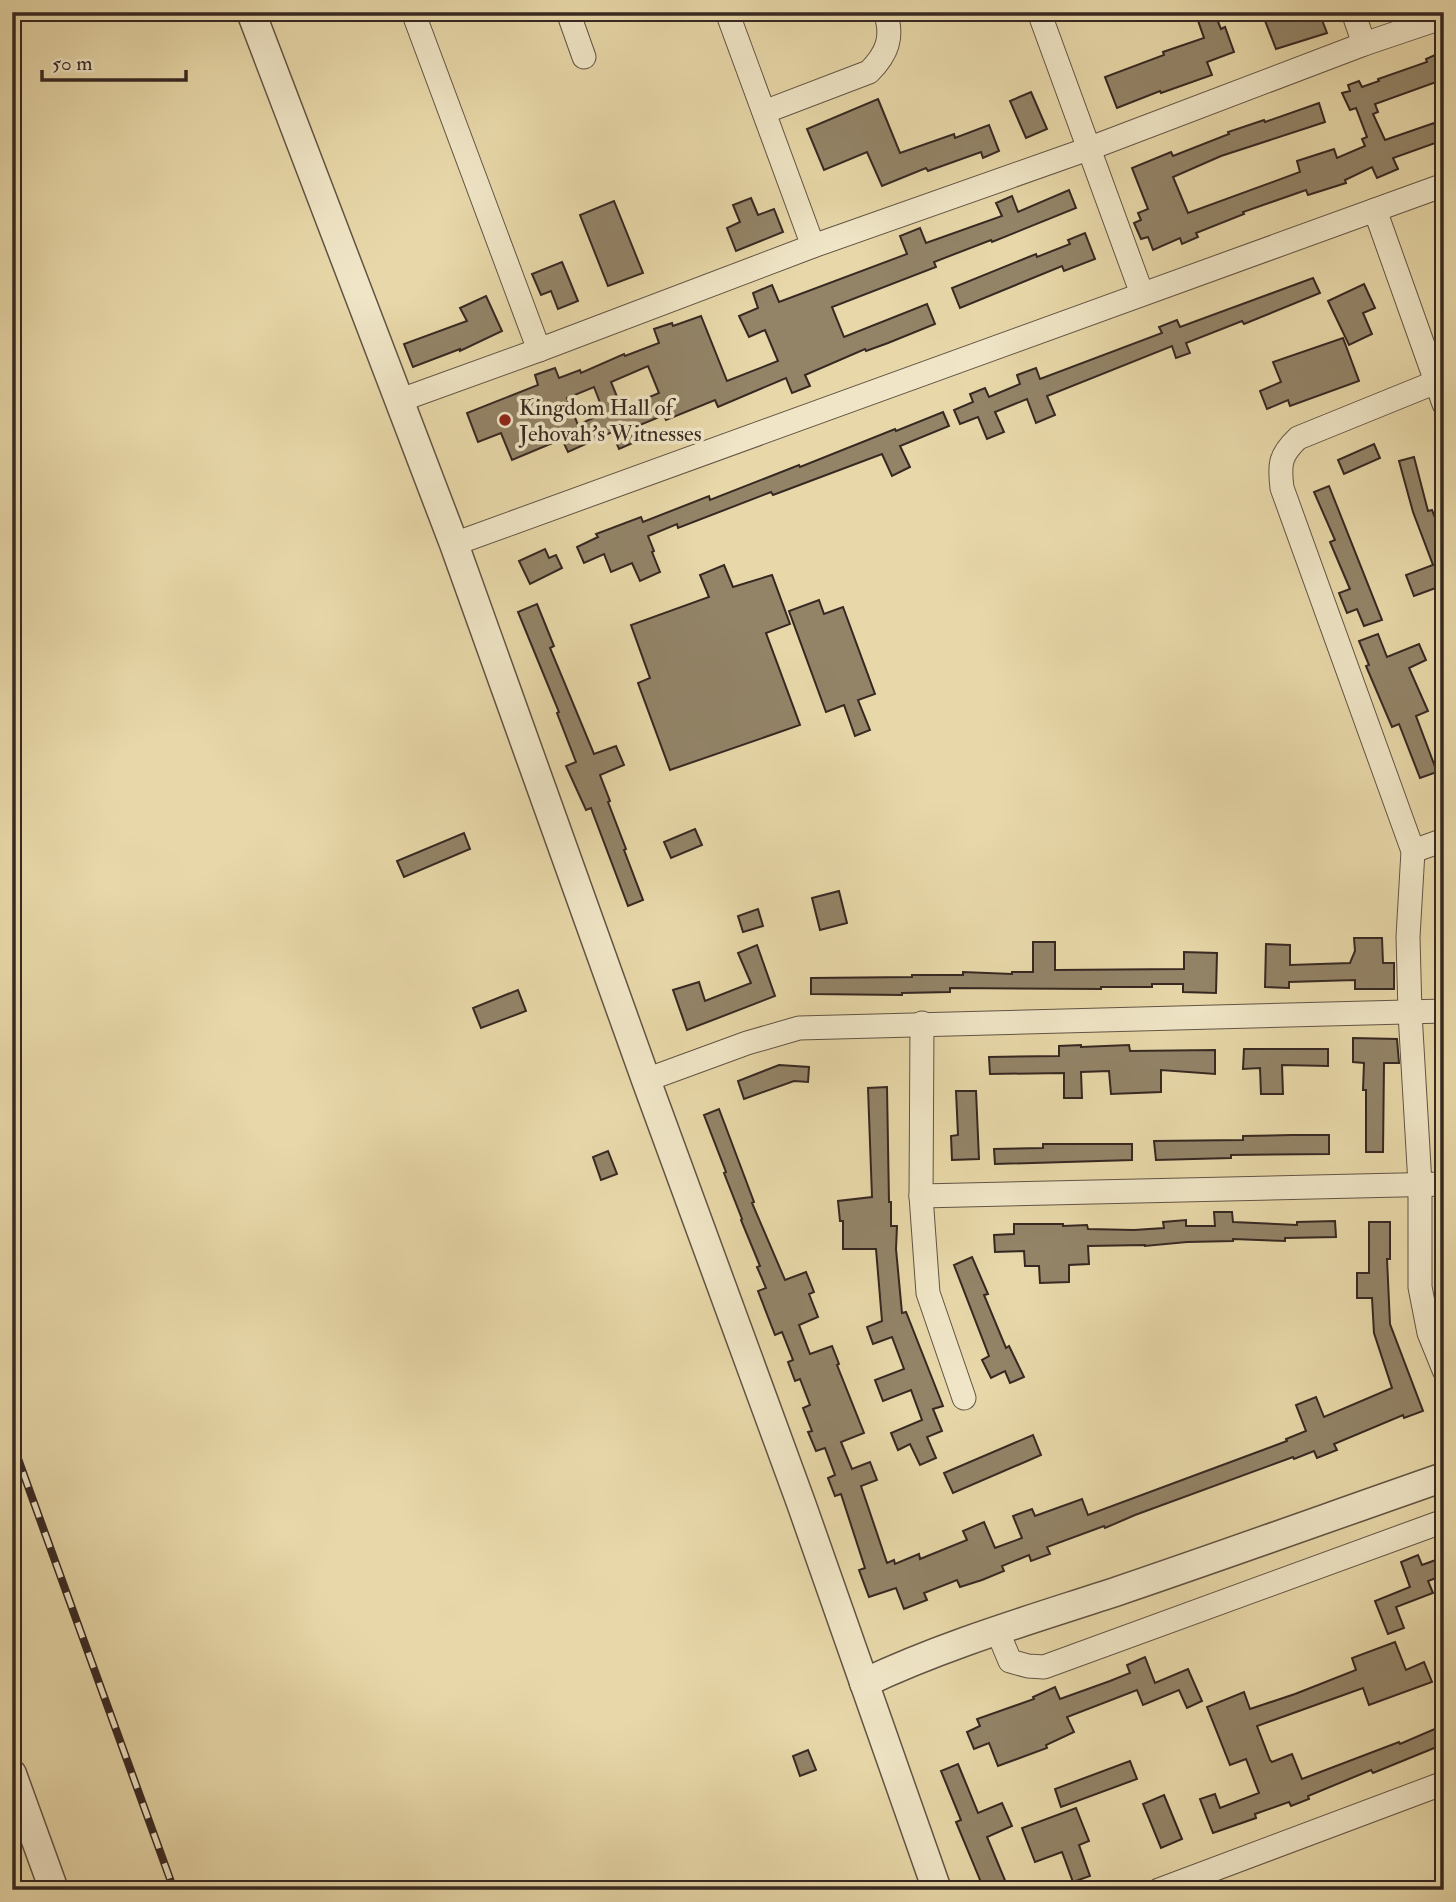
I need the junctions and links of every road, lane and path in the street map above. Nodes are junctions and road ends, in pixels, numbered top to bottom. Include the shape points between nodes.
1 (251, 12) edge
2 (413, 12) edge
3 (568, 12) edge
4 (727, 12) edge
5 (885, 12) edge
6 (1039, 12) edge
7 (1353, 12) edge
8 (1444, 17) edge
9 (1364, 44) junction
10 (584, 57) dead end
11 (764, 112) junction
12 (1088, 149) junction
13 (1444, 185) edge
14 (1376, 210) junction
15 (813, 246) junction
16 (1142, 294) junction
17 (539, 350) junction
18 (1436, 382) junction
19 (398, 401) junction
20 (1444, 404) edge
21 (454, 544) junction
22 (1444, 840) edge
23 (1412, 851) junction
24 (1444, 1012) edge
25 (1409, 1013) junction
26 (922, 1023) junction
27 (646, 1080) junction
28 (1420, 1184) junction
29 (1444, 1184) edge
30 (921, 1196) junction
31 (1444, 1370) edge
32 (964, 1398) dead end
33 (1444, 1477) edge
34 (1444, 1521) edge
35 (997, 1630) junction
36 (864, 1683) junction
37 (12, 1774) edge
38 (1441, 1791) edge
39 (54, 1890) edge
40 (937, 1890) edge
41 (1159, 1890) edge

1 - 19 street
2 - 17 street
3 - 10 street
4 - 11 street
5 - 11 street via 890,35 887,48 869,72
6 - 12 street
7 - 9 street
8 - 9 street
9 - 12 street
11 - 15 street
12 - 15 street
12 - 16 street
13 - 14 street
14 - 16 street
14 - 18 street
15 - 17 street
16 - 21 street
17 - 19 street
18 - 20 street
18 - 23 street via 1298,438 1285,450 1279,470
19 - 21 street
21 - 27 street
22 - 23 street
23 - 25 street
24 - 25 street
25 - 26 street
25 - 28 street
26 - 27 street via 781,1031
26 - 30 street
27 - 36 street
28 - 29 street
28 - 30 street
28 - 31 street via 1419,1287 1429,1333
30 - 32 street via 928,1293
33 - 35 street
34 - 35 street via 1044,1667 1010,1661
35 - 36 street
36 - 40 street
37 - 39 street
38 - 41 street

